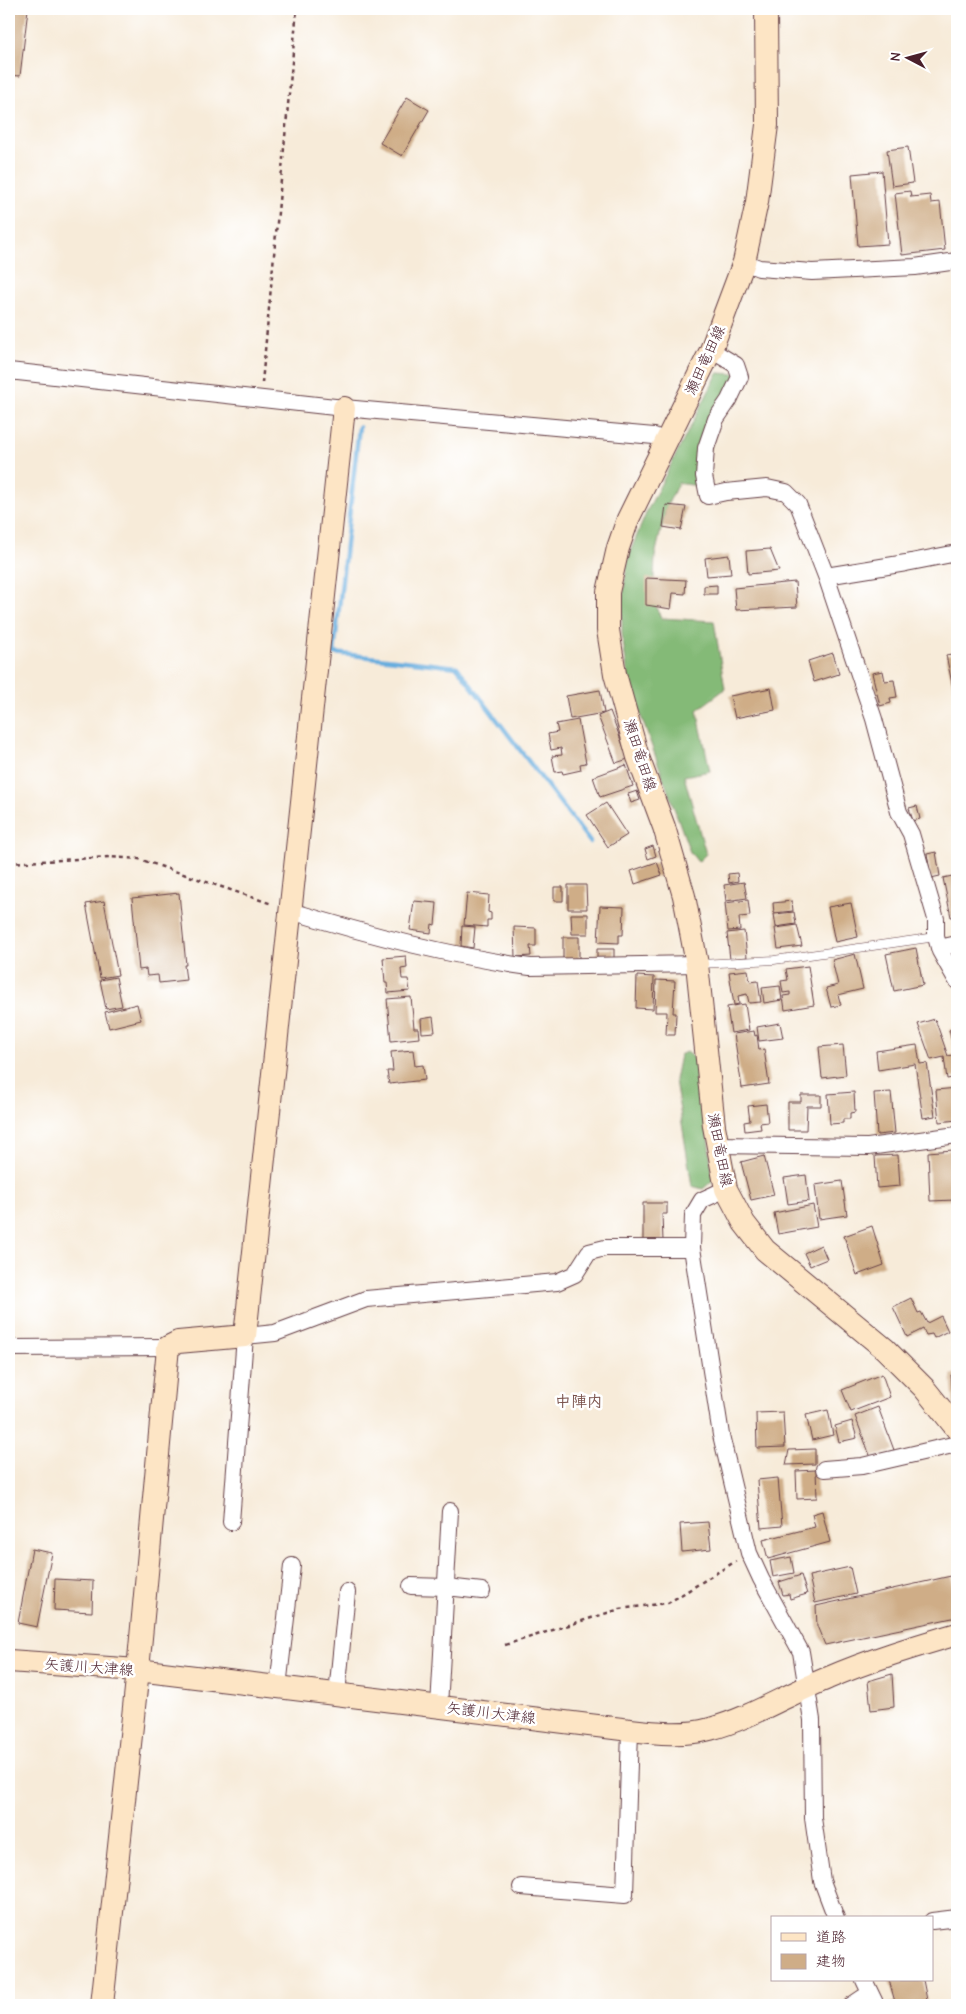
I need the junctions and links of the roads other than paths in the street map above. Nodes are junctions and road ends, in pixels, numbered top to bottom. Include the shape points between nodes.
1 (766, 9) edge
2 (957, 261) edge
3 (744, 262) junction
4 (711, 350) junction
5 (9, 371) edge
6 (344, 408) junction
7 (666, 442) junction
8 (957, 553) edge
9 (826, 576) junction
10 (291, 911) junction
11 (938, 942) junction
12 (957, 944) edge
13 (697, 964) junction
14 (957, 981) edge
15 (957, 1135) edge
16 (718, 1145) junction
17 (726, 1190) junction
18 (692, 1248) junction
19 (245, 1336) junction
20 (168, 1347) junction
21 (9, 1348) edge
22 (957, 1429) edge
23 (957, 1444) edge
24 (824, 1470) dead end
25 (450, 1511) dead end
26 (231, 1522) dead end
27 (292, 1566) dead end
28 (411, 1586) dead end
29 (447, 1587) junction
30 (482, 1590) dead end
31 (347, 1592) dead end
32 (957, 1634) edge
33 (9, 1661) edge
34 (138, 1670) junction
35 (278, 1686) junction
36 (808, 1686) junction
37 (337, 1694) junction
38 (439, 1707) junction
39 (630, 1730) junction
40 (522, 1887) dead end
41 (835, 1916) edge
42 (957, 1918) edge
43 (934, 1921) edge
44 (870, 1993) edge
45 (102, 2005) edge
46 (852, 2005) edge

1 - 3 main road, 瀬田竜田線 via 767,125 757,202
2 - 3 street via 915,267 812,272 758,268
3 - 4 main road, 瀬田竜田線
4 - 7 main road, 瀬田竜田線
4 - 9 street via 736,365 740,377 716,419 706,448 704,476 708,496 767,488 786,492 798,504
5 - 6 street
6 - 7 street via 654,436
6 - 10 main road
7 - 13 main road, 瀬田竜田線 via 628,519 618,548 608,592 608,630 615,674 638,758 664,828 684,896
8 - 9 street
9 - 11 street via 874,719 899,812 911,834 936,919
10 - 13 street via 365,934 505,964 530,967
10 - 19 main road
11 - 12 street
11 - 13 lane via 774,960
11 - 14 street
13 - 16 main road, 瀬田竜田線
15 - 16 street via 868,1147
16 - 17 main road, 瀬田竜田線
17 - 18 street via 702,1200 693,1215
17 - 22 main road, 瀬田竜田線 via 744,1223 765,1250 885,1349 924,1388
18 - 19 street via 605,1248 589,1252 575,1274 557,1282 366,1299 275,1333
18 - 36 street via 721,1435 749,1553 801,1652
19 - 20 main road via 178,1342
19 - 26 street
20 - 21 street
20 - 34 main road
23 - 24 street via 862,1466
25 - 29 street
27 - 35 street
28 - 29 street
29 - 30 street
29 - 38 street
31 - 37 street
32 - 36 main road, 矢護川大津線 via 899,1651
33 - 34 main road, 矢護川大津線
34 - 35 main road, 矢護川大津線
34 - 45 main road
35 - 37 main road, 矢護川大津線
36 - 39 main road, 矢護川大津線 via 733,1722 708,1730 678,1733
36 - 41 street via 814,1818 822,1881
37 - 38 main road, 矢護川大津線
38 - 39 main road, 矢護川大津線
39 - 40 street via 625,1895
42 - 43 street
44 - 46 street

